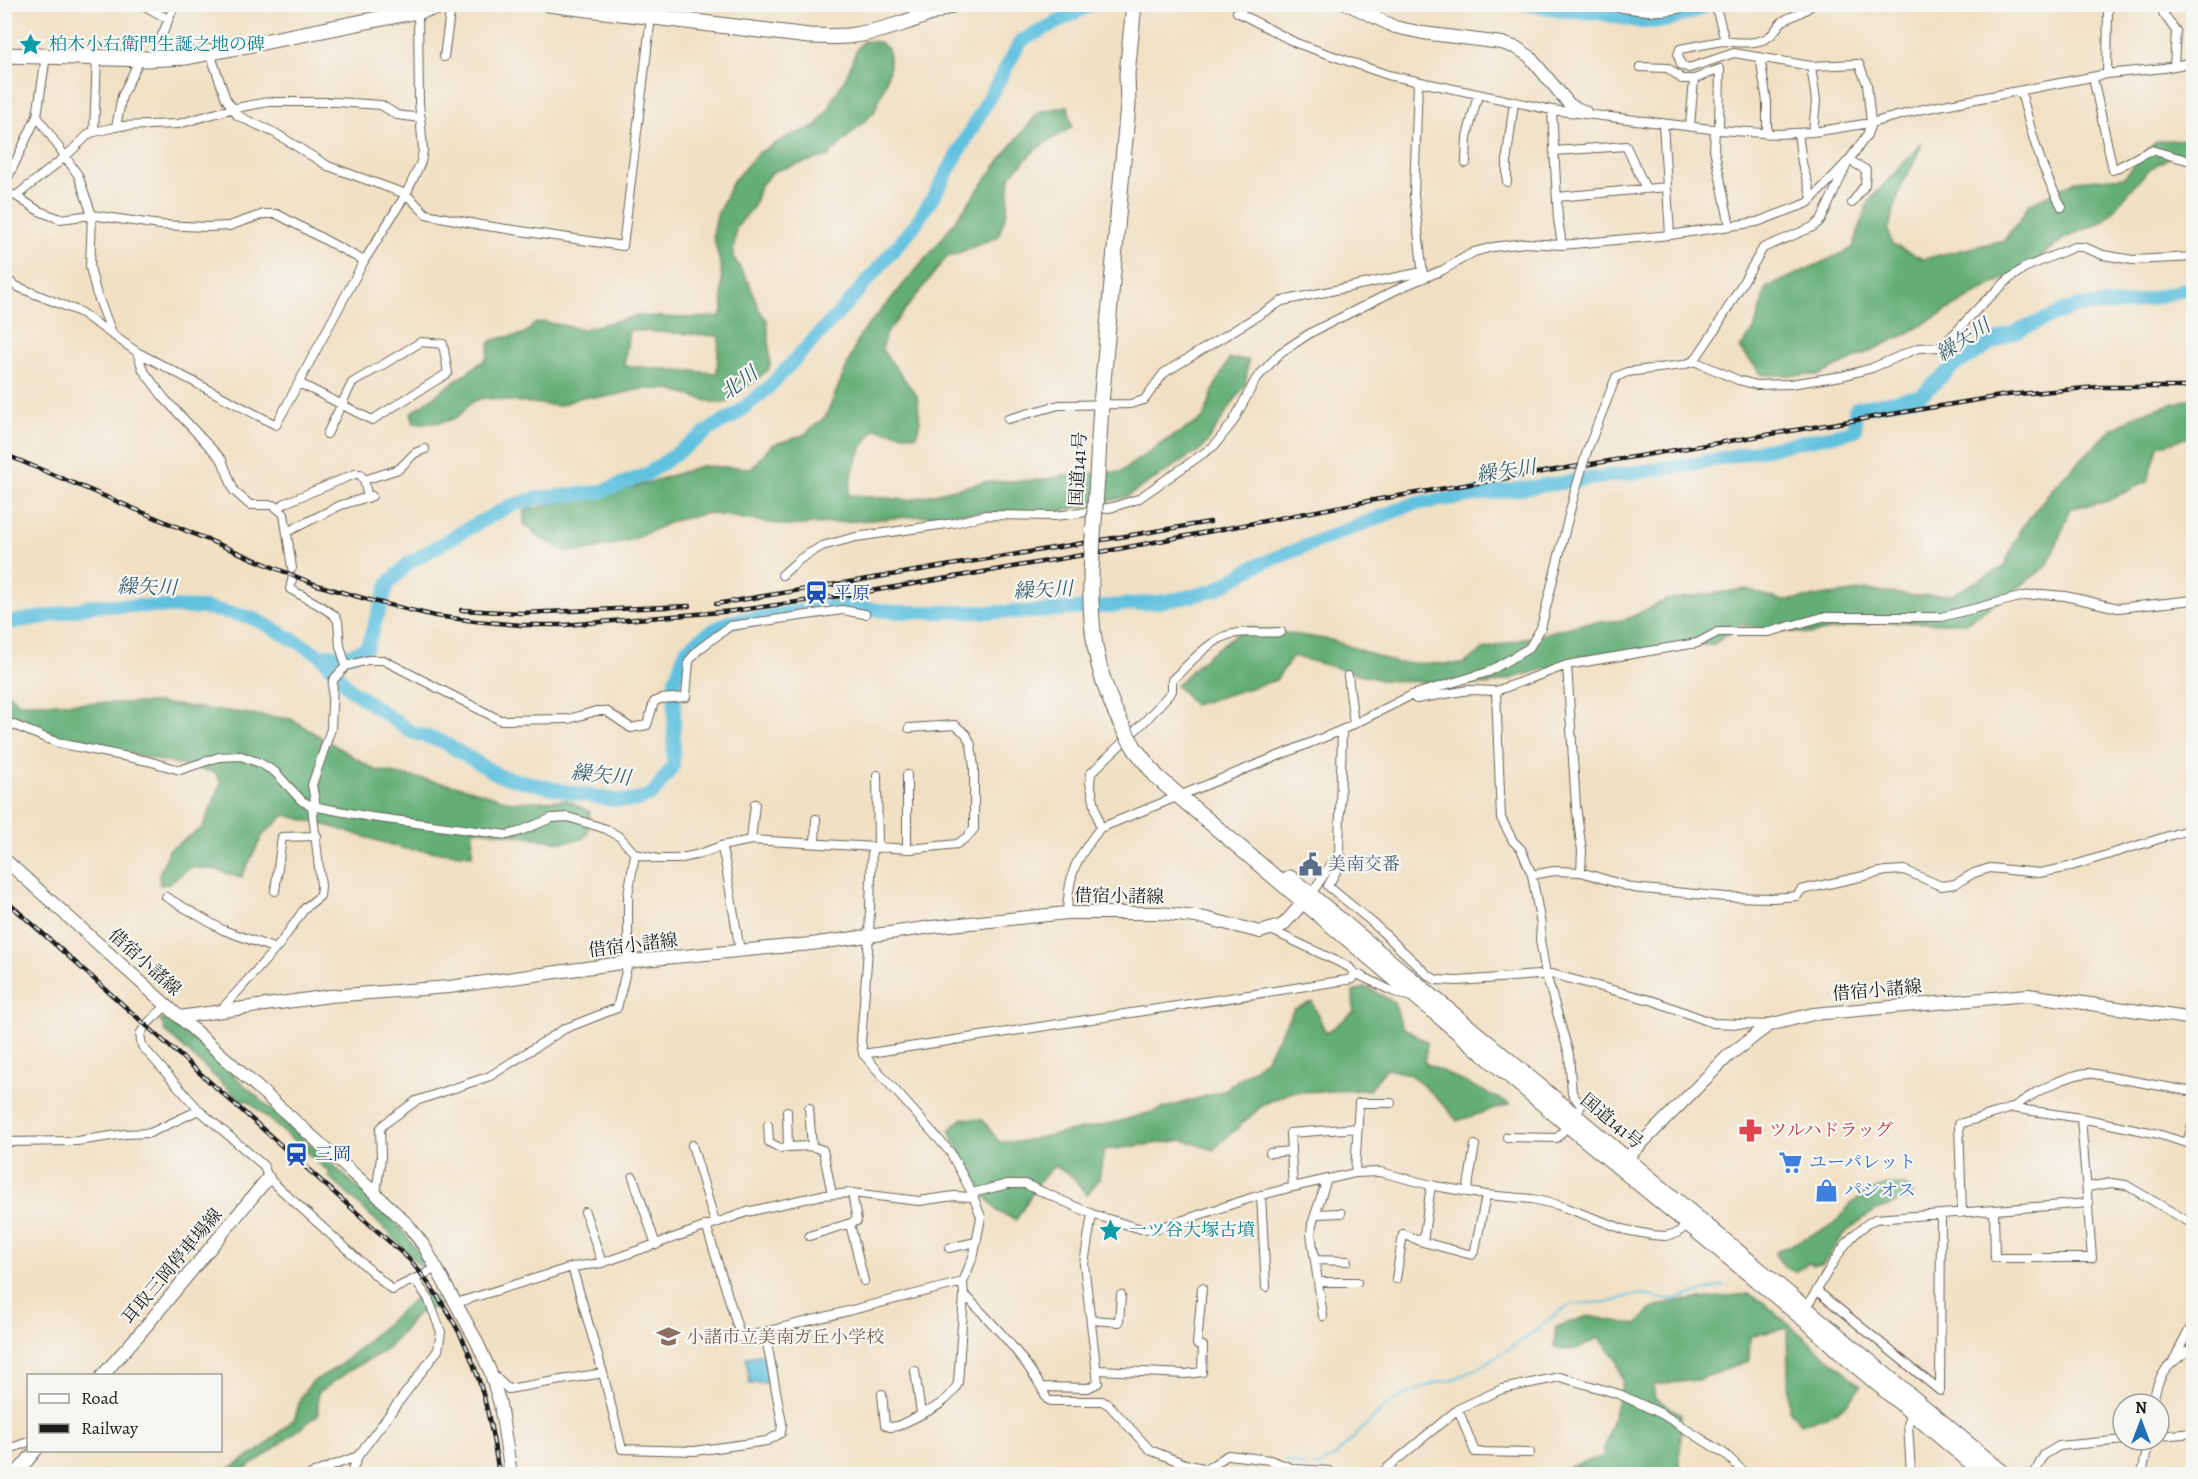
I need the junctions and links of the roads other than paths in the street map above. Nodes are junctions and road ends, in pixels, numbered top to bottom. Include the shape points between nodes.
1 (141, 4) edge
2 (175, 4) edge
3 (548, 4) edge
4 (954, 4) edge
5 (1134, 4) edge
6 (1142, 4) edge
7 (1249, 4) edge
8 (1347, 4) edge
9 (1595, 4) edge
10 (1693, 4) edge
11 (1813, 4) edge
12 (2166, 4) edge
13 (452, 5) edge
14 (1715, 7) edge
15 (426, 9) edge
16 (2108, 9) dead end
17 (651, 17) junction
18 (168, 19) junction
19 (1722, 41) junction
20 (210, 53) junction
21 (4, 55) edge
22 (46, 56) junction
23 (444, 57) dead end
24 (1760, 57) junction
25 (97, 58) junction
26 (138, 58) junction
27 (155, 58) junction
28 (2193, 62) edge
29 (1811, 66) junction
30 (2174, 66) junction
31 (1640, 67) dead end
32 (2107, 74) junction
33 (2093, 78) junction
34 (1694, 79) junction
35 (1418, 82) junction
36 (2021, 91) junction
37 (1478, 94) junction
38 (1514, 102) junction
39 (1128, 105) junction
40 (231, 109) junction
41 (1552, 110) junction
42 (1585, 112) junction
43 (37, 116) junction
44 (421, 118) junction
45 (1663, 123) junction
46 (1871, 123) junction
47 (1690, 126) junction
48 (116, 127) junction
49 (1717, 129) junction
50 (94, 132) junction
51 (1813, 132) junction
52 (1798, 133) junction
53 (1767, 134) junction
54 (1554, 151) junction
55 (66, 157) junction
56 (1849, 160) junction
57 (2193, 162) edge
58 (1466, 163) dead end
59 (1507, 182) dead end
60 (4, 186) edge
61 (1667, 187) junction
62 (1646, 189) junction
63 (4, 192) edge
64 (406, 194) junction
65 (16, 196) junction
66 (1557, 197) junction
67 (1812, 198) junction
68 (1852, 203) dead end
69 (2062, 207) dead end
70 (92, 215) junction
71 (1730, 226) junction
72 (1670, 236) junction
73 (1562, 245) junction
74 (2193, 257) edge
75 (364, 261) junction
76 (1423, 275) junction
77 (4, 278) edge
78 (112, 335) junction
79 (136, 352) junction
80 (1694, 361) junction
81 (299, 383) junction
82 (343, 404) junction
83 (1101, 404) junction
84 (1008, 418) dead end
85 (327, 435) dead end
86 (425, 449) dead end
87 (364, 480) junction
88 (279, 509) junction
89 (287, 532) junction
90 (292, 568) dead end
91 (782, 575) dead end
92 (292, 580) dead end
93 (2193, 600) edge
94 (865, 614) dead end
95 (1281, 632) dead end
96 (345, 665) junction
97 (1567, 665) junction
98 (1348, 676) dead end
99 (1496, 691) junction
100 (1412, 695) junction
101 (4, 721) edge
102 (1354, 724) junction
103 (909, 728) dead end
104 (1342, 730) junction
105 (878, 775) dead end
106 (907, 775) dead end
107 (1184, 801) junction
108 (755, 804) dead end
109 (314, 807) junction
110 (816, 819) dead end
111 (1100, 828) junction
112 (2193, 828) edge
113 (317, 836) junction
114 (751, 840) junction
115 (815, 843) junction
116 (721, 846) junction
117 (875, 848) junction
118 (906, 849) junction
119 (635, 854) junction
120 (1339, 854) junction
121 (4, 859) edge
122 (1581, 872) junction
123 (1532, 875) junction
124 (275, 891) dead end
125 (166, 897) dead end
126 (1307, 898) junction
127 (1067, 913) junction
128 (1271, 930) junction
129 (868, 937) junction
130 (276, 949) junction
131 (740, 951) junction
132 (628, 963) junction
133 (1354, 973) junction
134 (1546, 974) junction
135 (1415, 997) junction
136 (167, 1005) junction
137 (221, 1010) junction
138 (179, 1017) junction
139 (2193, 1019) edge
140 (1769, 1025) junction
141 (863, 1054) junction
142 (2193, 1092) edge
143 (1391, 1103) dead end
144 (809, 1108) dead end
145 (2012, 1108) junction
146 (198, 1110) junction
147 (787, 1111) dead end
148 (2081, 1118) junction
149 (2193, 1118) edge
150 (1571, 1120) junction
151 (768, 1125) dead end
152 (1358, 1128) junction
153 (1507, 1137) dead end
154 (4, 1142) edge
155 (692, 1145) dead end
156 (1475, 1145) dead end
157 (788, 1146) junction
158 (812, 1147) junction
159 (1291, 1151) junction
160 (1270, 1153) dead end
161 (1623, 1163) junction
162 (1355, 1173) junction
163 (633, 1177) dead end
164 (268, 1178) junction
165 (1327, 1179) junction
166 (1431, 1185) junction
167 (1293, 1187) junction
168 (2087, 1187) junction
169 (1467, 1192) junction
170 (852, 1193) junction
171 (376, 1194) junction
172 (831, 1194) junction
173 (972, 1195) junction
174 (1261, 1195) junction
175 (1486, 1195) junction
176 (2089, 1203) junction
177 (1994, 1210) junction
178 (585, 1212) dead end
179 (1962, 1213) junction
180 (1092, 1214) junction
181 (1316, 1214) junction
182 (1341, 1214) dead end
183 (1941, 1214) junction
184 (710, 1224) junction
185 (850, 1224) junction
186 (1688, 1225) junction
187 (2193, 1225) edge
188 (809, 1236) dead end
189 (976, 1242) junction
190 (1423, 1242) junction
191 (656, 1245) junction
192 (949, 1248) dead end
193 (1316, 1260) junction
194 (1347, 1261) dead end
195 (602, 1263) junction
196 (572, 1267) junction
197 (437, 1268) junction
198 (1396, 1279) dead end
199 (415, 1280) junction
200 (864, 1281) dead end
201 (963, 1282) junction
202 (1318, 1282) junction
203 (1357, 1282) dead end
204 (1266, 1287) dead end
205 (1202, 1288) dead end
206 (1817, 1291) junction
207 (963, 1295) junction
208 (1120, 1295) dead end
209 (456, 1303) junction
210 (1804, 1312) junction
211 (1323, 1316) dead end
212 (1092, 1320) junction
213 (2193, 1321) edge
214 (765, 1332) junction
215 (2193, 1346) edge
216 (2172, 1361) junction
217 (1098, 1370) junction
218 (490, 1371) junction
219 (915, 1371) dead end
220 (603, 1373) junction
221 (104, 1374) edge
222 (1041, 1387) junction
223 (2156, 1392) edge
224 (882, 1394) dead end
225 (1458, 1409) junction
226 (1913, 1413) junction
227 (921, 1414) junction
228 (2193, 1433) edge
229 (2171, 1435) edge
230 (2111, 1441) edge
231 (27, 1442) edge
232 (4, 1451) edge
233 (34, 1452) edge
234 (2147, 1452) edge
235 (1530, 1453) dead end
236 (358, 1456) junction
237 (16, 1474) edge
238 (311, 1474) edge
239 (351, 1474) edge
240 (511, 1474) edge
241 (1332, 1474) edge
242 (1380, 1474) edge
243 (1746, 1474) edge
244 (1911, 1474) edge
245 (1985, 1474) edge
246 (2004, 1474) edge
247 (2034, 1474) edge
248 (2142, 1474) edge

1 - 18 street
2 - 18 street
3 - 17 highway
4 - 17 highway via 908,22 847,36 809,36
5 - 39 highway, 国道141号
6 - 39 highway, 国道141号 via 1136,77
7 - 35 street via 1238,12 1296,44
8 - 42 main road via 1395,27 1518,48 1570,105
9 - 10 street via 1649,11 1684,9
11 - 19 street via 1762,40
12 - 30 street via 2163,13 2176,32
13 - 15 highway
13 - 23 street
14 - 19 street
15 - 20 highway
15 - 44 street via 417,56
16 - 32 street
17 - 64 street via 623,246 426,214
18 - 27 street
19 - 24 street via 1680,49 1681,65 1689,68 1734,53
20 - 27 highway
20 - 40 street
21 - 22 highway
22 - 25 highway
22 - 43 street
24 - 29 street
24 - 53 street
25 - 26 highway
25 - 50 street
26 - 27 highway
26 - 48 street via 122,96
28 - 30 street
29 - 46 street via 1859,64 1867,84
29 - 51 street via 1816,101
30 - 32 street
31 - 34 street via 1668,68 1682,79
32 - 33 street
33 - 36 street
33 - 57 street via 2113,170 2151,150
34 - 47 street
34 - 49 street via 1720,69
35 - 37 street
35 - 76 street via 1414,195
36 - 46 street
36 - 69 street via 2033,141 2048,183
37 - 38 street
37 - 58 street via 1467,137
38 - 41 street
38 - 59 street
39 - 83 highway, 国道141号
40 - 44 street via 268,102 336,102 381,105 397,116
40 - 48 street via 178,124
40 - 64 street via 328,166
41 - 42 street
41 - 54 street
42 - 45 street
43 - 55 street
43 - 60 street
44 - 64 street via 421,162
45 - 47 street
45 - 61 street
46 - 51 street
46 - 56 street
47 - 49 street
48 - 50 street
49 - 53 street
49 - 71 street via 1714,149
50 - 55 street
51 - 52 street
52 - 53 street
52 - 67 street
54 - 62 street via 1626,146
54 - 66 street
55 - 65 street
55 - 70 street via 78,175
56 - 67 street
56 - 68 street via 1866,170 1865,185
56 - 80 street via 1821,220 1763,248
61 - 62 street
61 - 72 street
62 - 66 street
63 - 65 street
64 - 75 street
65 - 70 street via 60,219
66 - 73 street
67 - 71 street via 1757,222
70 - 75 street via 207,227 229,226 264,214 277,214
70 - 78 street via 90,267
71 - 72 street
72 - 73 street
73 - 76 street via 1525,243 1492,247
74 - 80 street via 2133,260 2074,247 2024,268 2009,279 1942,347 1918,348 1842,376 1757,385
75 - 81 street
76 - 83 street via 1282,301 1164,373 1144,400
76 - 91 street via 1312,332 1280,353 1256,379 1233,422 1214,446 1138,499 1080,513 986,515 856,537 822,546
77 - 78 street via 80,312
78 - 79 street
79 - 81 street via 276,425
79 - 88 street via 143,370 164,398 222,460 234,491 242,500
80 - 100 street, bridge via 1616,377 1587,451 1541,628 1529,648 1488,672
81 - 82 street
82 - 82 street via 372,420 448,373 443,344 421,342 352,384
82 - 85 street
83 - 84 street via 1059,405
83 - 107 highway, 国道141号, bridge via 1090,604 1095,652 1112,708 1136,750 1157,777
86 - 87 street via 399,469
87 - 88 street via 355,474
87 - 89 street via 370,497 341,505
88 - 89 street via 284,514
89 - 90 street
92 - 96 street via 290,589 319,604 338,621
93 - 97 street via 2118,608 2042,594 1941,616 1823,616 1770,632 1718,632 1696,643
94 - 96 street via 842,610 730,626 698,650 690,661 686,697 654,702 647,725 631,728 606,711 569,719 500,720 383,660
95 - 111 street via 1224,637 1172,680 1172,691 1090,773
96 - 109 street via 333,680 331,729 312,785
97 - 99 street
97 - 122 street
98 - 102 street
99 - 100 street via 1469,690 1416,699
99 - 123 street via 1501,818
100 - 102 street
101 - 109 street via 58,743 180,770 219,757 241,756 274,772 302,801
102 - 104 street
103 - 118 street via 955,725 966,734 974,767 974,829 957,844
104 - 107 street
104 - 120 street
105 - 117 street
106 - 118 street
107 - 111 street
107 - 126 highway, 国道141号 via 1205,811
108 - 114 street
109 - 113 street
109 - 119 street via 507,835 552,818 568,818 606,829 620,837
110 - 115 street
111 - 127 street via 1071,873
112 - 122 street via 2066,868 2039,873 1990,868 1941,886 1904,870 1801,890 1797,896 1726,897 1633,888
113 - 124 street via 282,837
113 - 130 street via 320,896 304,908
114 - 115 street
114 - 116 street
115 - 117 street
116 - 119 street via 677,859
116 - 131 street
117 - 118 street
117 - 129 street
119 - 132 street via 628,895
120 - 126 street
120 - 134 street via 1343,859 1328,886 1436,980
121 - 136 main road, 借宿小諸線
122 - 123 street
123 - 134 street
125 - 130 street via 223,930
126 - 128 main road via 1283,925
126 - 135 highway, 国道141号
126 - 150 highway, 国道141号
127 - 128 main road, 借宿小諸線 via 1160,913 1205,918 1260,932
127 - 129 main road, 借宿小諸線
128 - 133 street via 1349,967
129 - 131 main road, 借宿小諸線
129 - 141 street
130 - 137 street
131 - 132 main road, 借宿小諸線
132 - 137 main road, 借宿小諸線 via 460,986 330,996
132 - 171 street via 617,1008 564,1029 490,1076 416,1101 384,1124 380,1129
133 - 135 street via 1401,996
133 - 141 street via 1353,979
134 - 140 street via 1654,1001 1713,1023
134 - 150 street via 1569,1054 1572,1094 1581,1106
135 - 150 highway, 国道141号
136 - 138 main road, 借宿小諸線
136 - 146 street via 142,1029 140,1040
137 - 138 main road, 借宿小諸線
138 - 171 main road
139 - 140 main road, 借宿小諸線 via 2028,995 1813,1014
140 - 161 main road, 借宿小諸線 via 1728,1056
141 - 173 street via 950,1152
142 - 145 street via 2079,1073
143 - 152 street via 1359,1103
144 - 158 street
145 - 148 street
145 - 179 street via 1959,1124
146 - 154 street via 150,1133 77,1141
146 - 164 street via 264,1166
147 - 157 street
148 - 149 street via 2154,1132 2187,1143
148 - 168 street
150 - 153 street via 1557,1138
150 - 161 highway, 国道141号
151 - 157 street via 769,1142 780,1148
152 - 159 street via 1290,1133
152 - 162 street
155 - 184 street
156 - 169 street
157 - 158 street
158 - 172 street via 823,1150
159 - 160 street
159 - 167 street
161 - 186 highway, 国道141号
161 - 210 highway, 国道141号
162 - 165 street
162 - 166 street via 1380,1172
163 - 191 street
164 - 199 street via 392,1290
164 - 221 main road, 耳取三岡停車場線
165 - 167 street
165 - 181 street
166 - 169 street
166 - 190 street
167 - 174 street
168 - 176 street
168 - 187 street via 2126,1185
169 - 175 street
170 - 172 street
170 - 173 street via 919,1201
170 - 185 street via 857,1221
171 - 197 main road via 409,1226
172 - 184 street
173 - 180 street via 1008,1184 1025,1184
173 - 189 street via 981,1217
174 - 180 street via 1159,1228 1141,1228
174 - 204 street
175 - 186 street via 1558,1205 1626,1230 1652,1235 1677,1233
175 - 190 street via 1472,1255
176 - 177 street
176 - 177 street via 2092,1257 1995,1258
177 - 179 street
178 - 195 street
179 - 183 street
180 - 212 street via 1084,1264
181 - 182 street
181 - 193 street via 1311,1234
183 - 206 street via 1875,1219 1863,1226 1836,1256
183 - 206 street via 1940,1391
184 - 191 street
184 - 214 street via 741,1338
185 - 188 street
185 - 200 street
186 - 210 highway, 国道141号
189 - 192 street
189 - 201 street
190 - 198 street via 1402,1234
191 - 195 street
193 - 194 street
193 - 202 street
195 - 196 street
196 - 209 street
196 - 220 street
197 - 199 street
197 - 209 main road
199 - 236 street via 428,1298 441,1332 438,1350
201 - 207 street
201 - 214 street
202 - 203 street
202 - 211 street
205 - 217 street via 1197,1344 1203,1346 1202,1372
206 - 210 street
207 - 222 street via 1001,1334
207 - 227 street via 958,1383 945,1401
208 - 212 street via 1119,1322
209 - 218 main road
210 - 226 highway, 国道141号 via 1840,1352
210 - 246 highway, 国道141号
212 - 217 street
213 - 216 street
214 - 220 street via 782,1424 780,1433 767,1441 694,1451 622,1449
215 - 216 street
216 - 223 street
217 - 222 street via 1098,1383 1088,1388
218 - 220 street via 508,1389
218 - 240 main road via 500,1404
219 - 227 street
222 - 241 street via 1052,1401 1102,1401 1150,1450 1185,1464 1207,1469 1228,1455 1243,1456 1270,1460 1294,1470
224 - 227 street via 885,1425 898,1426
225 - 235 street via 1475,1452
225 - 242 street
225 - 243 street via 1502,1389 1560,1377 1619,1394 1662,1414 1725,1454
226 - 244 street via 1908,1424
226 - 245 highway, 国道141号
228 - 229 street
230 - 247 street via 2060,1446 2044,1455
231 - 232 street
233 - 237 main road
234 - 248 street
236 - 238 street
236 - 239 street

